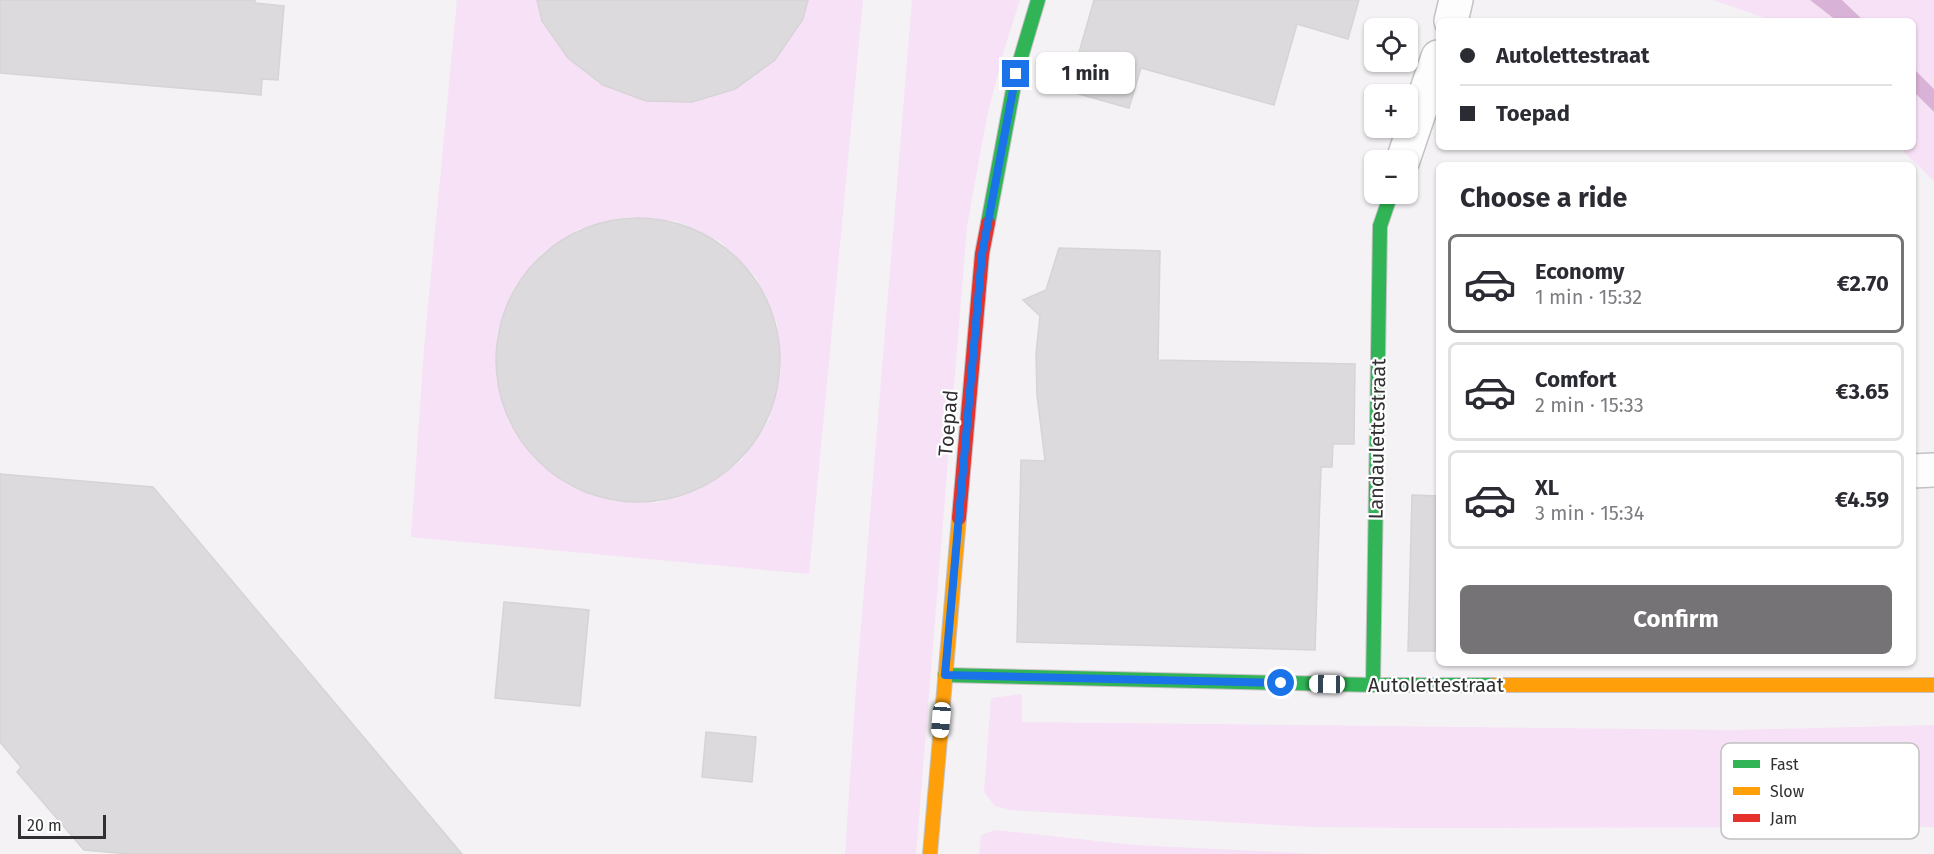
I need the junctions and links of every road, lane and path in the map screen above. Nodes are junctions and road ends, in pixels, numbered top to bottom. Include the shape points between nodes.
1 (1038, 0) edge
2 (1456, 0) edge
3 (1452, 18) edge
4 (1436, 63) edge
5 (1406, 150) edge
6 (1388, 204) edge
7 (1934, 470) edge
8 (1916, 471) edge
9 (945, 675) junction
10 (1784, 675) edge
11 (1934, 685) edge
12 (1373, 686) junction
13 (930, 854) edge

1 - 9 street, Toepad via 1016,74 982,254
2 - 3 street
4 - 5 street
6 - 12 street, Landaulettestraat via 1380,226
7 - 8 street
9 - 12 street, Autolettestraat
9 - 13 street, Toepad
10 - 11 street, Autolettestraat
10 - 12 street, Autolettestraat

